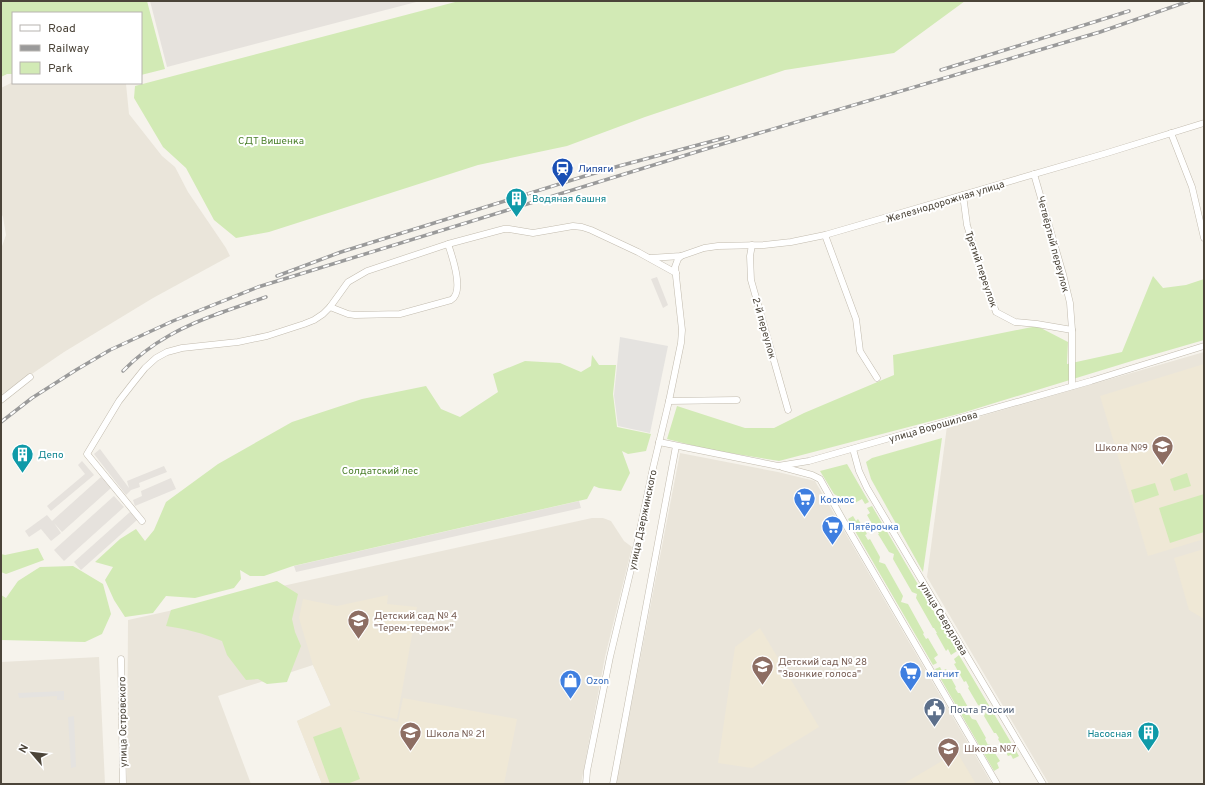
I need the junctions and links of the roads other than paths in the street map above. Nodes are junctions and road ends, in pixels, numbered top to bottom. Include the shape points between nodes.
1 (1204, 123) edge
2 (1171, 133) junction
3 (1034, 174) junction
4 (963, 195) junction
5 (825, 235) junction
6 (1204, 238) edge
7 (448, 244) junction
8 (752, 245) junction
9 (681, 256) junction
10 (650, 258) junction
11 (676, 273) junction
12 (330, 306) junction
13 (1072, 330) junction
14 (1204, 346) edge
15 (30, 377) dead end
16 (877, 378) dead end
17 (1072, 386) junction
18 (1, 400) edge
19 (737, 400) dead end
20 (669, 401) junction
21 (788, 410) dead end
22 (659, 442) junction
23 (676, 446) junction
24 (853, 449) junction
25 (778, 466) junction
26 (142, 521) dead end
27 (121, 659) dead end
28 (122, 784) edge
29 (586, 784) edge
30 (613, 784) edge
31 (996, 784) edge
32 (1043, 784) edge

1 - 2 street, Железнодорожная улица
2 - 3 street, Железнодорожная улица
2 - 6 street via 1192,187
3 - 4 street, Железнодорожная улица
3 - 13 street, Четвёртый переулок via 1063,274 1070,303
4 - 5 street, Железнодорожная улица
4 - 13 street, Третий переулок via 967,225 996,312 1015,322
5 - 8 street, Железнодорожная улица via 791,242
5 - 16 street via 856,319 860,351
7 - 10 street via 504,229 533,233 574,226 591,230
7 - 12 street via 367,271 348,282
7 - 12 street via 455,264 458,288 451,300 400,314 354,315
8 - 9 street, Железнодорожная улица via 704,248
8 - 21 street, 2-й переулок via 751,280
9 - 10 street, Железнодорожная улица
9 - 11 street, улица Дзержинского
10 - 11 street
11 - 20 street, улица Дзержинского via 682,330
12 - 26 street via 314,320 267,336 182,348 167,352 145,368 119,401 87,454
13 - 17 street, Четвёртый переулок
14 - 17 street, улица Ворошилова
15 - 18 street
17 - 24 street, улица Ворошилова
19 - 20 street
20 - 22 street, улица Дзержинского
22 - 23 street, улица Ворошилова
22 - 29 street, улица Дзержинского via 609,665
23 - 25 street, улица Ворошилова
23 - 30 street, улица Дзержинского
24 - 25 street, улица Ворошилова
24 - 32 street, улица Свердлова via 867,488
25 - 31 street via 820,479
27 - 28 street, улица Островского

